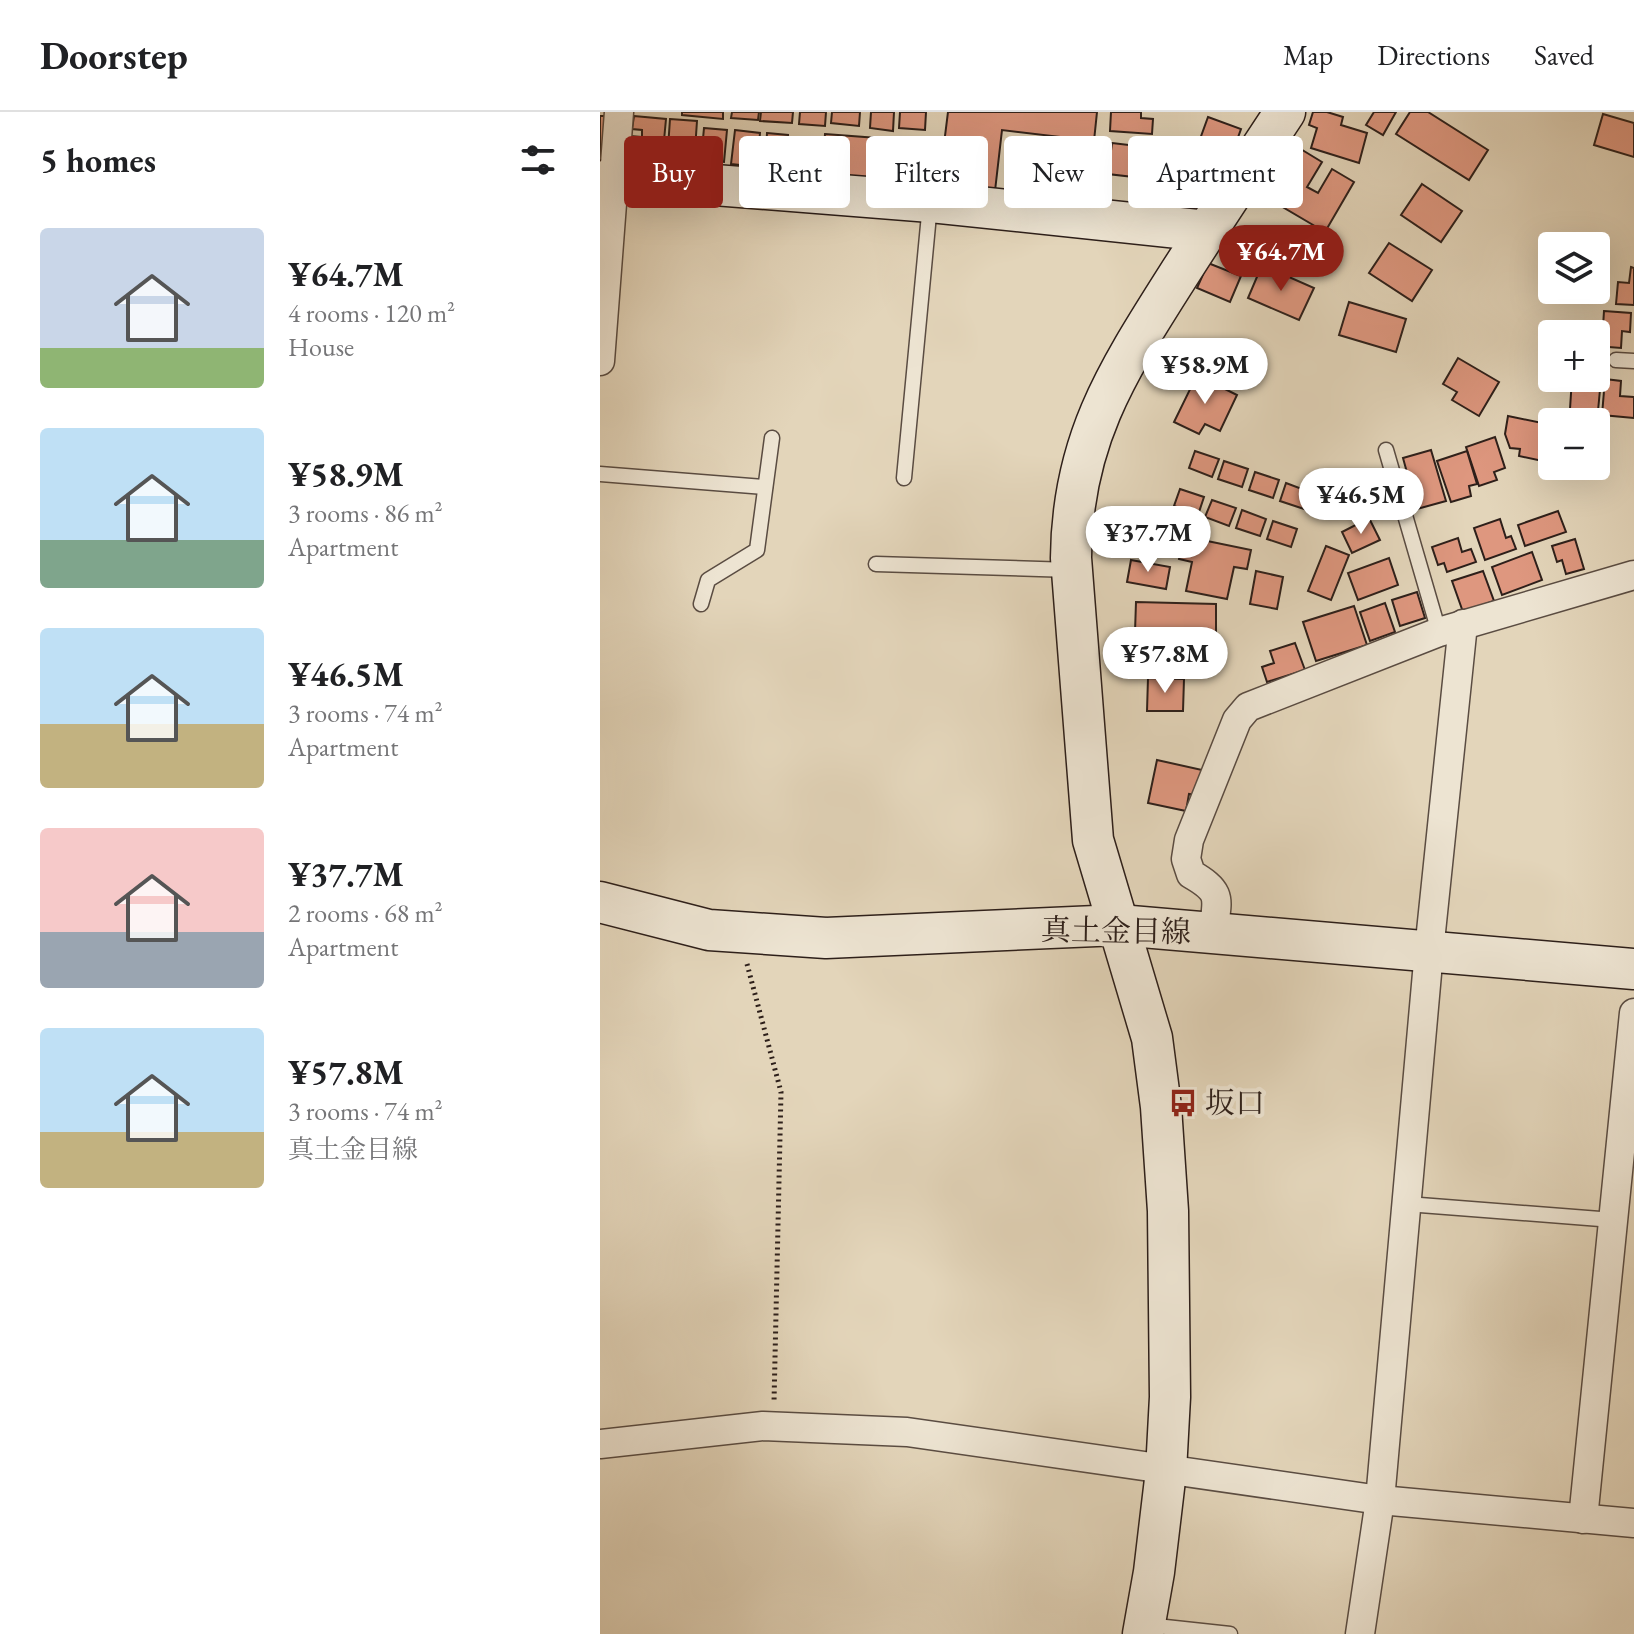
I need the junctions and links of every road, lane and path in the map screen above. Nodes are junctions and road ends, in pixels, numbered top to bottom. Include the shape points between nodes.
1 (619, 112) edge
2 (1279, 115) edge
3 (606, 176) edge
4 (866, 197) edge
5 (930, 208) edge
6 (988, 208) edge
7 (1207, 231) junction
8 (1616, 360) dead end
9 (600, 361) edge
10 (1634, 361) edge
11 (772, 438) dead end
12 (1386, 450) dead end
13 (600, 474) edge
14 (904, 478) dead end
15 (765, 487) junction
16 (876, 564) dead end
17 (1072, 570) junction
18 (1634, 575) edge
19 (701, 604) dead end
20 (1451, 628) junction
21 (600, 902) edge
22 (1119, 925) junction
23 (739, 932) junction
24 (1213, 933) junction
25 (1429, 951) junction
26 (1634, 969) edge
27 (1634, 1013) edge
28 (1407, 1204) junction
29 (1613, 1220) junction
30 (774, 1427) junction
31 (600, 1444) edge
32 (1166, 1471) junction
33 (1380, 1500) junction
34 (1583, 1519) junction
35 (1634, 1523) edge
36 (1144, 1630) edge
37 (1230, 1634) edge
38 (1360, 1634) edge

1 - 3 street
2 - 7 street
3 - 4 street
3 - 9 street
5 - 14 lane
6 - 7 street
7 - 17 street via 1122,364 1090,434 1076,482
8 - 10 lane
11 - 15 lane
12 - 20 lane
13 - 15 lane
15 - 19 lane via 757,550 708,580
16 - 17 lane
17 - 22 street via 1093,840
18 - 20 street
20 - 24 street via 1248,707 1237,720 1186,859 1191,874 1210,885 1217,899
20 - 25 street
21 - 23 street, 真土金目線 via 709,930
22 - 23 street, 真土金目線 via 826,938
22 - 24 street, 真土金目線
22 - 32 street via 1152,1038 1161,1107 1168,1211
23 - 30 path via 781,1092
24 - 25 street, 真土金目線
25 - 26 street, 真土金目線
25 - 28 street
27 - 29 street
28 - 29 lane
28 - 33 street
29 - 34 street
30 - 31 street
30 - 32 street via 907,1432
32 - 33 street
32 - 36 street
33 - 34 street
33 - 38 street
34 - 35 street
36 - 37 lane

